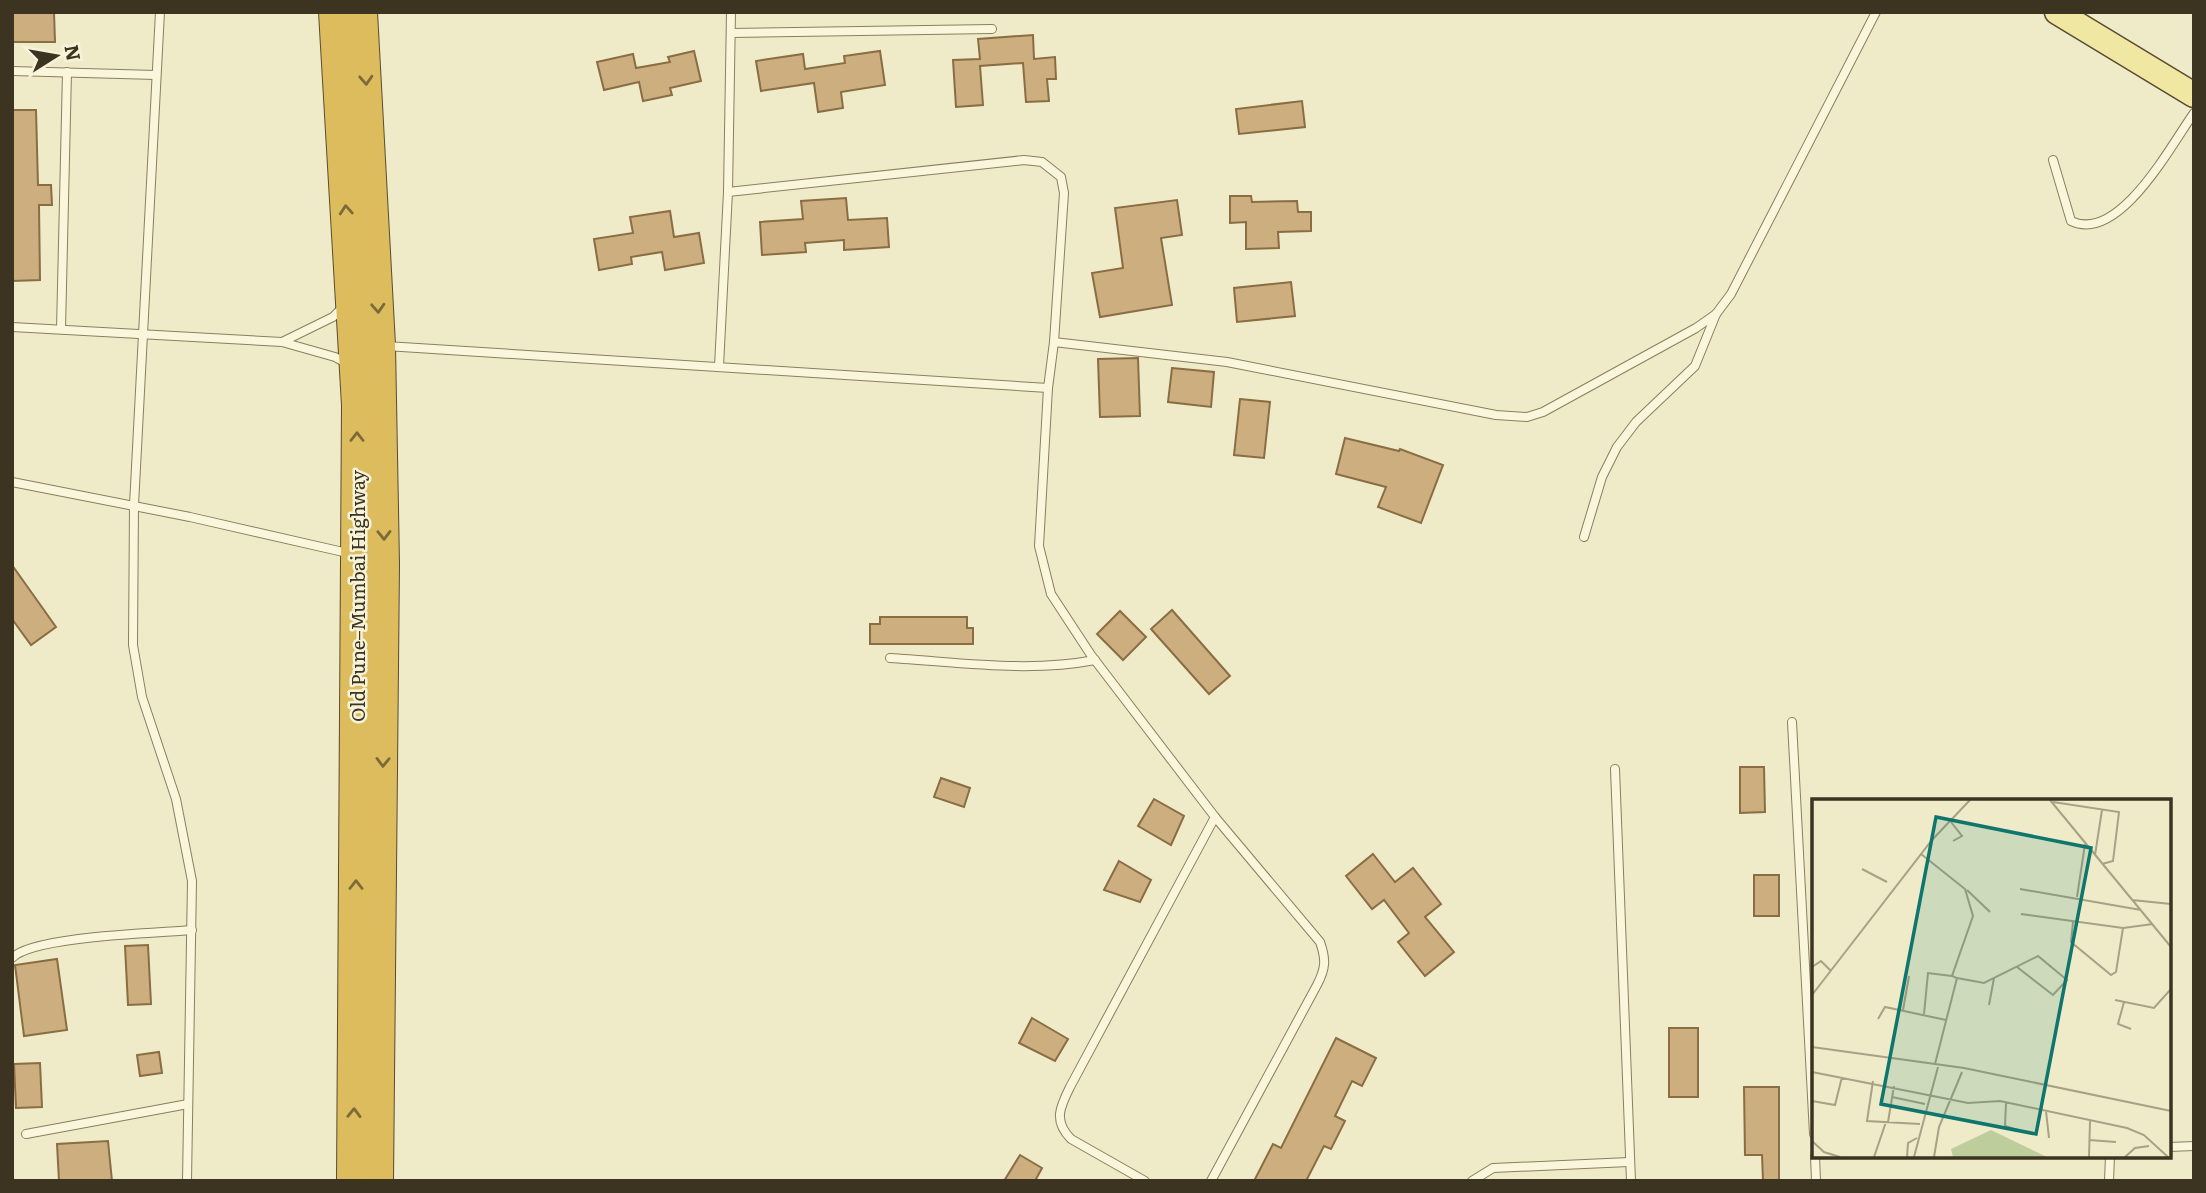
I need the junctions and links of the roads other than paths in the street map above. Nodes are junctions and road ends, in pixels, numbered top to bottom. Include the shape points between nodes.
1 (160, 12) edge
2 (334, 12) edge
3 (362, 12) edge
4 (731, 12) edge
5 (1876, 12) edge
6 (2057, 12) edge
7 (992, 29) dead end
8 (731, 33) junction
9 (12, 71) edge
10 (67, 72) junction
11 (156, 75) junction
12 (2194, 94) edge
13 (2194, 113) edge
14 (2053, 160) dead end
15 (728, 192) junction
16 (351, 292) junction
17 (1716, 314) junction
18 (12, 327) edge
19 (61, 329) junction
20 (142, 332) junction
21 (282, 342) junction
22 (1054, 342) junction
23 (363, 353) junction
24 (719, 366) junction
25 (1048, 388) junction
26 (12, 482) edge
27 (134, 505) junction
28 (1584, 537) dead end
29 (357, 555) junction
30 (890, 658) dead end
31 (1095, 660) junction
32 (1792, 722) dead end
33 (1615, 769) dead end
34 (1215, 817) junction
35 (192, 930) junction
36 (12, 958) edge
37 (1812, 1097) edge
38 (188, 1104) junction
39 (26, 1134) dead end
40 (2194, 1146) edge
41 (2171, 1147) edge
42 (1815, 1158) edge
43 (2110, 1158) edge
44 (1629, 1161) junction
45 (187, 1181) edge
46 (352, 1181) edge
47 (377, 1181) edge
48 (1145, 1181) edge
49 (1211, 1181) edge
50 (1472, 1181) edge
51 (1630, 1181) edge
52 (1816, 1181) edge
53 (2109, 1181) edge

1 - 11 lane
16 -> 2 highway, Old Pune–Mumbai Highway
3 -> 23 highway, Old Pune–Mumbai Highway
4 - 8 lane
5 - 17 lane via 1731,294
6 - 12 main road
7 - 8 lane
8 - 15 lane
9 - 10 lane
10 - 11 lane
10 - 19 lane
11 - 20 lane
13 - 14 lane via 2129,203 2104,221 2079,225 2071,221
15 - 22 lane via 985,163 1042,162 1061,177 1064,193
15 - 24 lane
16 - 21 lane via 333,317
16 - 23 highway, Old Pune–Mumbai Highway
17 - 22 lane via 1527,417 1496,415 1227,362
17 - 28 lane via 1695,366 1636,422 1617,447 1602,477
18 - 19 lane
19 - 20 lane
20 - 21 lane
20 - 27 lane
21 - 23 lane via 335,357
22 - 25 lane
23 - 24 lane
29 -> 23 highway, Old Pune–Mumbai Highway
23 -> 47 highway, Old Pune–Mumbai Highway via 384,564
24 - 25 lane
25 - 31 lane via 1040,519 1042,564 1051,594
26 - 27 lane
27 - 29 lane
27 - 35 lane via 134,645 142,697 186,843
46 -> 29 highway, Old Pune–Mumbai Highway
30 - 31 lane via 1028,667
31 - 34 lane
32 - 37 lane
33 - 44 lane
34 - 48 lane via 1070,1087 1058,1119 1070,1139
34 - 49 lane via 1320,942 1325,957 1321,977
35 - 36 lane via 74,940 27,950
35 - 38 lane
38 - 39 lane
38 - 45 lane
40 - 41 lane
42 - 52 lane
43 - 53 lane
44 - 50 lane via 1493,1168
44 - 51 lane

